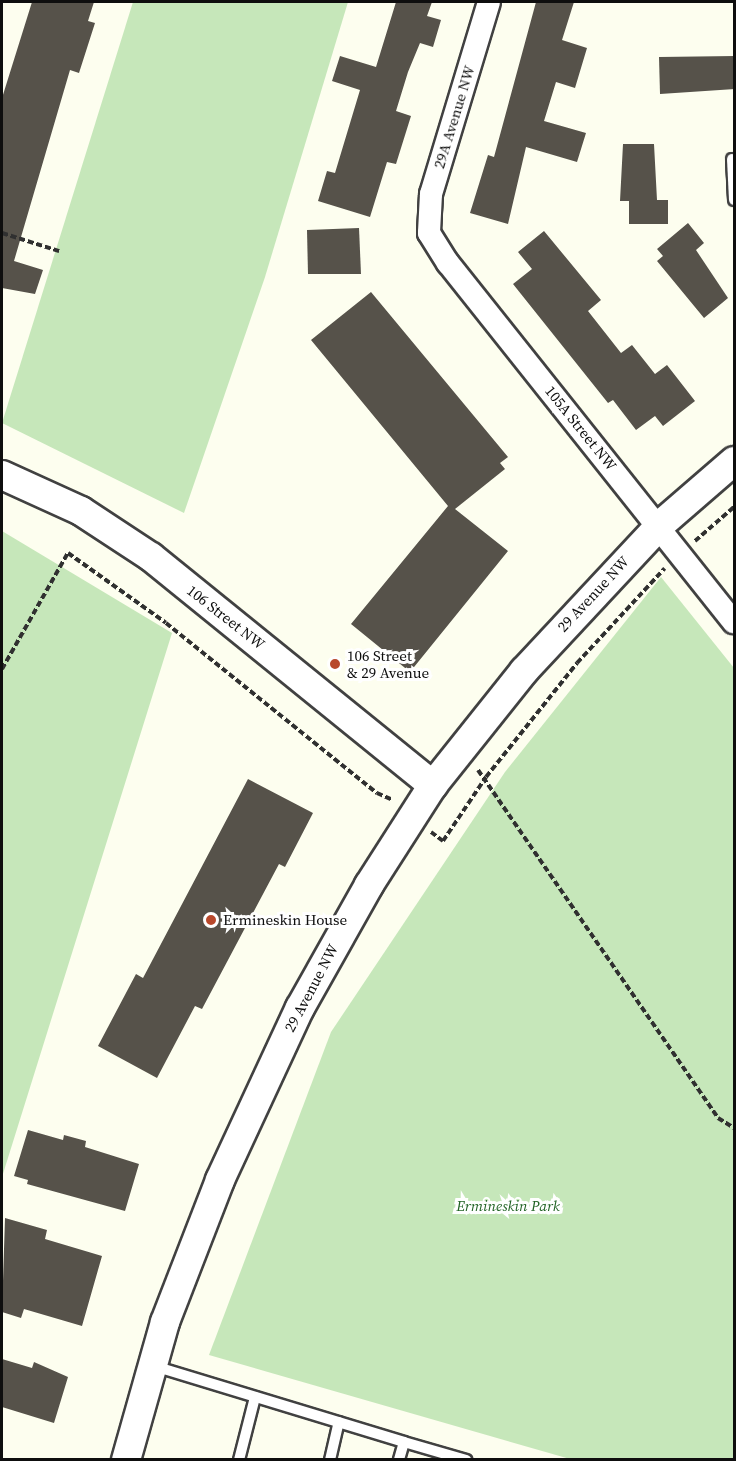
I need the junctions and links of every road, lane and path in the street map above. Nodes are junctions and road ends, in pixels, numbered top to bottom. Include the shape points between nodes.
1 (489, 2) edge
2 (732, 159) dead end
3 (735, 200) edge
4 (2, 233) edge
5 (429, 233) joint
6 (59, 251) dead end
7 (735, 461) edge
8 (2, 474) edge
9 (735, 507) edge
10 (659, 526) junction
11 (694, 542) dead end
12 (658, 575) dead end
13 (735, 622) edge
14 (2, 669) edge
15 (478, 770) dead end
16 (486, 777) junction
17 (433, 785) junction
18 (385, 793) dead end
19 (433, 834) dead end
20 (735, 1128) edge
21 (151, 1365) junction
22 (255, 1396) junction
23 (339, 1422) junction
24 (404, 1442) junction
25 (126, 1460) edge
26 (239, 1460) edge
27 (330, 1460) edge
28 (399, 1460) edge
29 (466, 1460) edge

1 - 5 street, 29A Avenue NW via 431,194
2 - 3 lane
4 - 6 path
5 - 10 street, 105A Street NW via 448,263
7 - 10 street, 29 Avenue NW
8 - 17 street, 106 Street NW via 81,511 151,557
9 - 11 path
10 - 13 street, 105A Street NW
10 - 17 street, 29 Avenue NW via 524,671
12 - 16 path via 577,663
14 - 18 path via 68,552 166,623 377,793
15 - 16 path
16 - 19 path via 443,841
16 - 20 path via 718,1118
17 - 21 street, 29 Avenue NW via 331,949 272,1065 220,1179
21 - 22 lane
21 - 25 street, 29 Avenue NW
22 - 23 lane
22 - 26 lane
23 - 24 lane
23 - 27 lane
24 - 28 lane
24 - 29 lane

